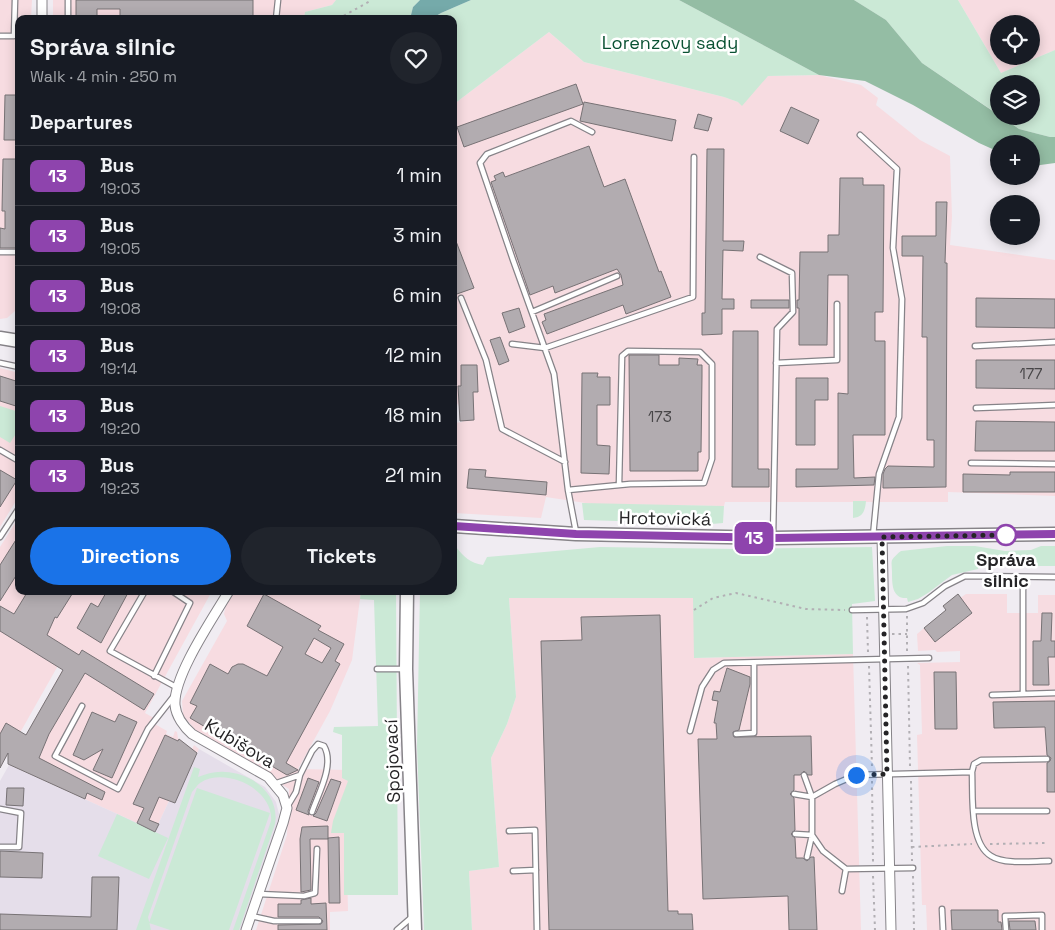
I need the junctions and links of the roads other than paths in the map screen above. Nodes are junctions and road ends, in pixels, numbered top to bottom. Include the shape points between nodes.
1 (15, 0) edge
2 (42, 0) edge
3 (68, 0) edge
4 (278, 0) edge
5 (15, 15) edge
6 (42, 15) edge
7 (68, 15) edge
8 (276, 15) edge
9 (0, 36) edge
10 (15, 36) edge
11 (592, 132) dead end
12 (860, 135) dead end
13 (694, 157) dead end
14 (0, 252) edge
15 (15, 252) edge
16 (760, 257) dead end
17 (617, 276) dead end
18 (461, 298) dead end
19 (837, 304) dead end
20 (532, 312) junction
21 (0, 338) edge
22 (15, 340) edge
23 (1055, 342) edge
24 (512, 344) dead end
25 (975, 346) dead end
26 (545, 348) junction
27 (0, 363) edge
28 (776, 363) junction
29 (15, 366) edge
30 (1055, 405) edge
31 (976, 408) dead end
32 (0, 450) edge
33 (15, 459) edge
34 (565, 462) junction
35 (971, 464) dead end
36 (1055, 464) edge
37 (619, 485) junction
38 (568, 490) junction
39 (15, 514) edge
40 (457, 526) edge
41 (576, 534) junction
42 (1055, 534) edge
43 (0, 537) edge
44 (878, 537) junction
45 (773, 538) junction
46 (1023, 578) junction
47 (1055, 578) edge
48 (143, 595) edge
49 (178, 595) edge
50 (226, 595) edge
51 (407, 595) edge
52 (884, 609) junction
53 (852, 610) road end
54 (928, 658) dead end
55 (885, 659) junction
56 (754, 662) junction
57 (376, 669) dead end
58 (406, 669) junction
59 (154, 676) junction
60 (176, 691) junction
61 (1055, 693) edge
62 (1023, 694) junction
63 (992, 695) dead end
64 (82, 706) dead end
65 (690, 731) dead end
66 (736, 734) dead end
67 (1047, 759) dead end
68 (972, 772) junction
69 (887, 774) junction
70 (300, 775) junction
71 (804, 775) dead end
72 (274, 784) junction
73 (794, 794) dead end
74 (812, 797) junction
75 (287, 808) junction
76 (0, 809) edge
77 (974, 811) junction
78 (1048, 811) dead end
79 (312, 812) dead end
80 (509, 831) dead end
81 (795, 834) dead end
82 (812, 835) junction
83 (0, 847) edge
84 (318, 849) dead end
85 (807, 858) dead end
86 (1049, 860) dead end
87 (889, 868) junction
88 (913, 868) dead end
89 (846, 869) junction
90 (536, 870) junction
91 (513, 871) dead end
92 (842, 891) dead end
93 (259, 894) junction
94 (942, 909) dead end
95 (415, 914) junction
96 (251, 916) junction
97 (319, 921) dead end
98 (246, 930) edge
99 (397, 930) edge
100 (415, 930) edge
101 (537, 930) edge
102 (891, 930) edge
103 (943, 930) edge
104 (1006, 930) edge
105 (1042, 930) edge

1 - 5 lane
2 - 6 street
3 - 7 lane
4 - 8 lane
9 - 10 lane
11 - 20 lane via 571,121 487,154 480,164
12 - 44 lane via 897,170 893,248 902,299 899,417 878,474
13 - 26 lane via 693,297
14 - 15 lane
16 - 28 lane via 792,273 793,312 777,329
17 - 20 lane
18 - 34 lane via 486,360 502,429
19 - 28 lane via 837,360
20 - 26 lane
21 - 22 main road
23 - 25 lane
24 - 26 lane
26 - 34 lane via 554,374
27 - 29 lane
28 - 45 lane
30 - 31 lane
32 - 33 lane
34 - 38 lane
35 - 36 lane
37 - 37 lane via 704,483 712,459 712,364 700,352 628,351 622,356
37 - 38 lane
38 - 41 lane
39 - 43 lane
40 - 41 main road, Hrotovická
41 - 45 main road, Hrotovická
42 - 44 main road, Hrotovická
44 - 45 main road, Hrotovická
44 - 52 street
46 - 47 lane
46 - 52 lane via 965,576 923,603 906,609
46 - 62 lane
48 - 59 lane via 110,651
49 - 59 lane via 190,603
50 - 60 street via 184,669
51 - 58 main road, Spojovací
52 - 53 lane
52 - 55 street
54 - 55 lane
55 - 56 lane via 769,665
55 - 69 street
56 - 65 lane via 724,664 713,670 702,687
56 - 66 lane via 754,733
57 - 58 lane
58 - 95 main road, Spojovací
59 - 60 lane
60 - 64 lane via 148,729 118,789 55,756
60 - 72 street, Kubišova via 175,708 183,726
61 - 62 lane
62 - 63 lane
67 - 68 lane via 981,760 974,764
68 - 69 lane
68 - 77 lane
69 - 74 lane via 856,775
69 - 87 street
70 - 72 lane
70 - 75 lane via 296,792
70 - 79 lane via 312,751 318,744 324,746 327,770
71 - 74 lane
72 - 75 street, Kubišova via 283,795
73 - 74 lane
74 - 82 lane
75 - 93 street
76 - 83 lane via 21,812 19,847
77 - 78 lane
77 - 86 lane via 977,837 991,856 1008,862
80 - 90 lane via 535,830
81 - 82 lane
82 - 85 lane
82 - 89 lane via 823,851
84 - 93 lane via 315,892 304,896
87 - 88 lane
87 - 89 lane
87 - 102 street
89 - 92 lane
90 - 91 lane
90 - 101 lane
93 - 96 street
94 - 103 lane
95 - 99 lane
95 - 100 main road, Spojovací
96 - 97 lane via 274,922
96 - 98 street
104 - 105 lane via 1005,916 1042,915

